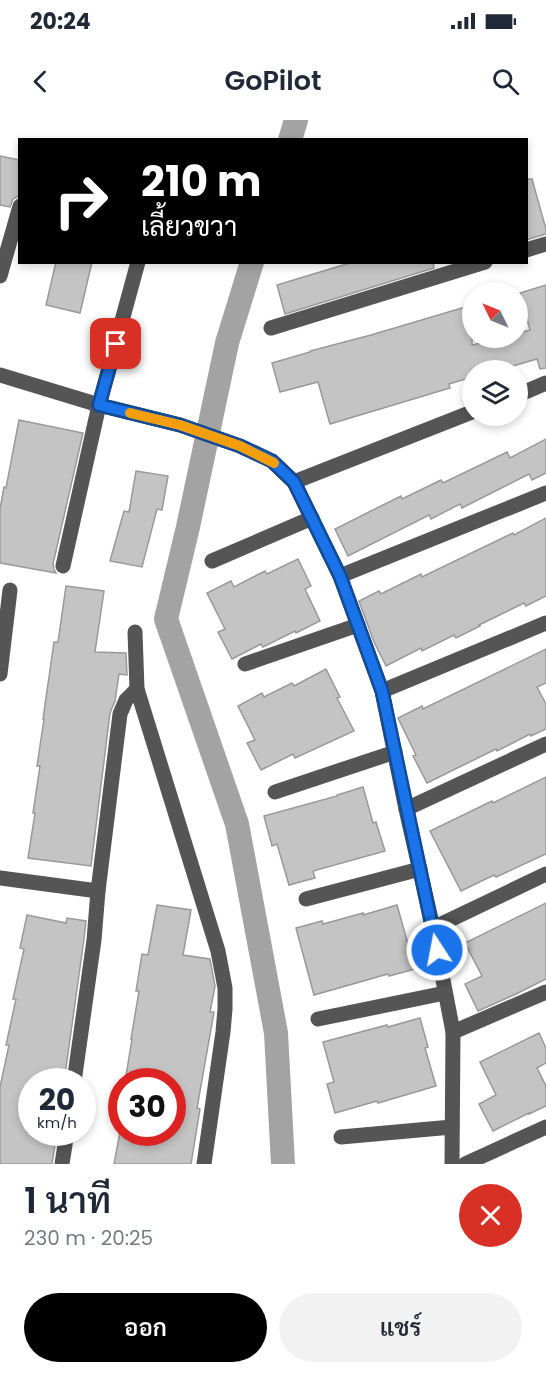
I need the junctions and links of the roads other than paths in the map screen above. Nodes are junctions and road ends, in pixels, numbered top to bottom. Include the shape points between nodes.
1 (18, 213) edge
2 (546, 244) edge
3 (528, 249) edge
4 (137, 264) edge
5 (479, 264) edge
6 (0, 276) edge
7 (271, 328) dead end
8 (0, 375) edge
9 (546, 383) edge
10 (528, 391) edge
11 (99, 405) junction
12 (462, 416) edge
13 (294, 482) junction
14 (546, 494) edge
15 (312, 518) junction
16 (212, 561) dead end
17 (63, 566) dead end
18 (340, 576) junction
19 (10, 590) dead end
20 (546, 623) edge
21 (358, 625) junction
22 (135, 632) dead end
23 (245, 663) dead end
24 (0, 674) edge
25 (137, 689) junction
26 (382, 691) junction
27 (546, 744) edge
28 (395, 752) junction
29 (275, 792) dead end
30 (406, 809) junction
31 (420, 869) junction
32 (546, 874) edge
33 (0, 878) edge
34 (98, 891) junction
35 (306, 899) dead end
36 (433, 928) junction
37 (546, 992) edge
38 (445, 993) junction
39 (318, 1019) dead end
40 (453, 1032) junction
41 (76, 1068) edge
42 (452, 1127) junction
43 (546, 1127) edge
44 (341, 1137) dead end
45 (65, 1146) edge
46 (62, 1164) edge
47 (204, 1164) edge
48 (452, 1164) edge
49 (465, 1164) edge

1 - 6 street
2 - 3 street
4 - 11 street
5 - 7 street
8 - 11 street
9 - 10 street
11 - 13 street via 180,425 240,446 272,461
11 - 17 street
12 - 13 street
13 - 15 street
14 - 18 street
15 - 16 street
15 - 18 street
18 - 21 street
19 - 24 street
20 - 26 street
21 - 23 street
21 - 26 street
22 - 25 street
25 - 34 street via 120,714
25 - 47 street via 218,951 225,988 223,1032
26 - 28 street
27 - 30 street
28 - 29 street
28 - 30 street
30 - 31 street
31 - 35 street
31 - 36 street
32 - 36 street
33 - 34 street
34 - 41 street
36 - 38 street
37 - 40 street
38 - 39 street
38 - 40 street
40 - 42 street
42 - 44 street
42 - 48 street
43 - 49 street
45 - 46 street

